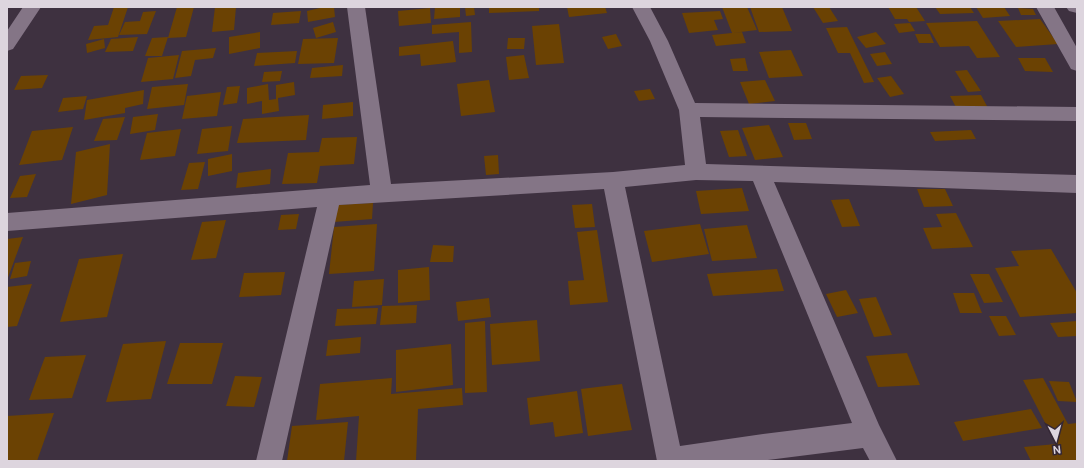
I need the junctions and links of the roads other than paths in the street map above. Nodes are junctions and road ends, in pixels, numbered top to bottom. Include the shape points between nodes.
1 (32, 7) edge
2 (356, 7) edge
3 (641, 7) edge
4 (1046, 7) edge
5 (7, 45) edge
6 (1077, 64) edge
7 (689, 110) junction
8 (1077, 114) edge
9 (696, 172) junction
10 (760, 173) junction
11 (613, 180) junction
12 (1077, 184) edge
13 (382, 193) junction
14 (330, 198) junction
15 (7, 222) edge
16 (870, 434) junction
17 (765, 454) edge
18 (269, 461) edge
19 (670, 461) edge
20 (673, 461) edge
21 (884, 461) edge

1 - 5 street
2 - 13 street
3 - 7 street
4 - 6 street
7 - 8 street
7 - 9 street
9 - 10 street
9 - 11 street
10 - 12 street
10 - 16 street
11 - 13 street
11 - 19 street
13 - 14 street
14 - 15 street
14 - 18 street
16 - 17 street
16 - 21 street
17 - 20 street

